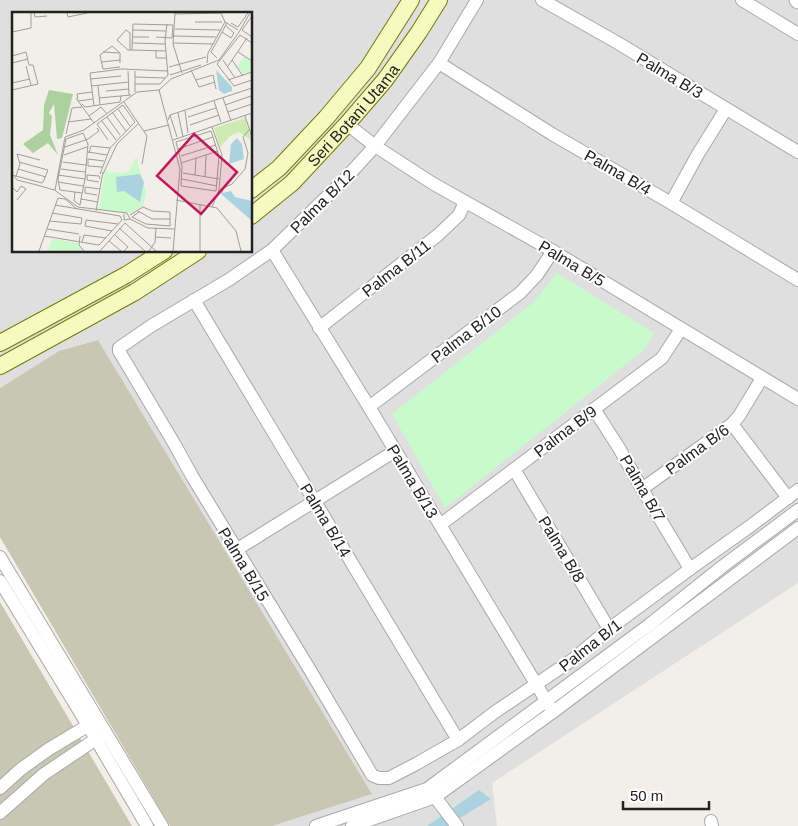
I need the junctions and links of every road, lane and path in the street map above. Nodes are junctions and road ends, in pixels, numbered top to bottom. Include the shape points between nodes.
1 (411, 0) edge
2 (439, 0) edge
3 (477, 0) edge
4 (542, 0) edge
5 (742, 0) edge
6 (798, 34) edge
7 (439, 63) junction
8 (726, 109) junction
9 (346, 124) junction
10 (375, 146) junction
11 (798, 152) edge
12 (252, 189) edge
13 (465, 202) junction
14 (671, 203) junction
15 (252, 215) edge
16 (272, 250) junction
17 (162, 252) edge
18 (196, 252) edge
19 (553, 252) junction
20 (798, 280) edge
21 (194, 300) junction
22 (319, 328) junction
23 (681, 329) junction
24 (0, 343) edge
25 (119, 351) joint
26 (0, 366) edge
27 (762, 378) junction
28 (798, 399) edge
29 (370, 407) junction
30 (594, 409) junction
31 (732, 424) junction
32 (395, 451) junction
33 (514, 469) junction
34 (642, 489) junction
35 (793, 494) edge
36 (315, 501) junction
37 (798, 510) edge
38 (440, 525) junction
39 (798, 528) edge
40 (236, 550) junction
41 (0, 557) edge
42 (690, 569) junction
43 (0, 581) edge
44 (609, 629) junction
45 (536, 685) junction
46 (547, 701) junction
47 (553, 712) junction
48 (93, 723) junction
49 (100, 736) junction
50 (458, 740) junction
51 (372, 775) joint
52 (0, 788) edge
53 (439, 802) junction
54 (0, 813) edge
55 (147, 826) edge
56 (162, 826) edge
57 (316, 826) edge
58 (352, 826) edge
59 (458, 826) edge

1 - 12 main road, Seri Botani Utama via 368,68 326,118 279,168
2 - 9 main road, Seri Botani Utama via 385,80
3 - 7 street, Palma B/12
4 - 8 street, Palma B/3
5 - 6 street
7 - 10 street, Palma B/12
7 - 14 street, Palma B/4
8 - 11 street, Palma B/3
8 - 14 street
9 - 10 street, Palma B/5
9 - 15 main road, Seri Botani Utama via 292,183
10 - 13 street, Palma B/5
10 - 16 street, Palma B/12
13 - 19 street, Palma B/5
13 - 22 street, Palma B/11 via 459,215 438,235
14 - 20 street, Palma B/4
16 - 21 street, Palma B/12
16 - 22 street, Palma B/13
17 - 24 main road
18 - 26 main road via 135,292
19 - 23 street, Palma B/5
19 - 29 street, Palma B/10 via 520,294
21 - 25 street, Palma B/12
21 - 36 street, Palma B/14
22 - 29 street, Palma B/13
23 - 27 street, Palma B/5
23 - 30 street, Palma B/9 via 662,358
25 - 40 street, Palma B/15
27 - 28 street, Palma B/5
27 - 31 street, Palma B/6
29 - 32 street, Palma B/13
30 - 33 street, Palma B/9
30 - 34 street, Palma B/7
31 - 34 street, Palma B/6
31 - 35 street
32 - 36 street
32 - 38 street, Palma B/13
33 - 38 street, Palma B/9
33 - 44 street, Palma B/8
34 - 42 street, Palma B/7
35 - 42 street, Palma B/1
36 - 40 street
36 - 50 street, Palma B/14
37 - 46 street
38 - 45 street, Palma B/13
39 - 47 street
40 - 51 street, Palma B/15
41 - 48 street
42 - 44 street, Palma B/1
43 - 48 street
44 - 45 street, Palma B/1
45 - 46 street, Palma B/13
45 - 50 street, Palma B/1
46 - 47 street, Palma B/13
46 - 57 street via 427,789
47 - 53 street
48 - 49 street
48 - 52 street via 49,749
49 - 54 street via 44,774
49 - 55 street
49 - 56 street
50 - 51 street, Palma B/1 via 389,778
53 - 58 street
53 - 59 street

